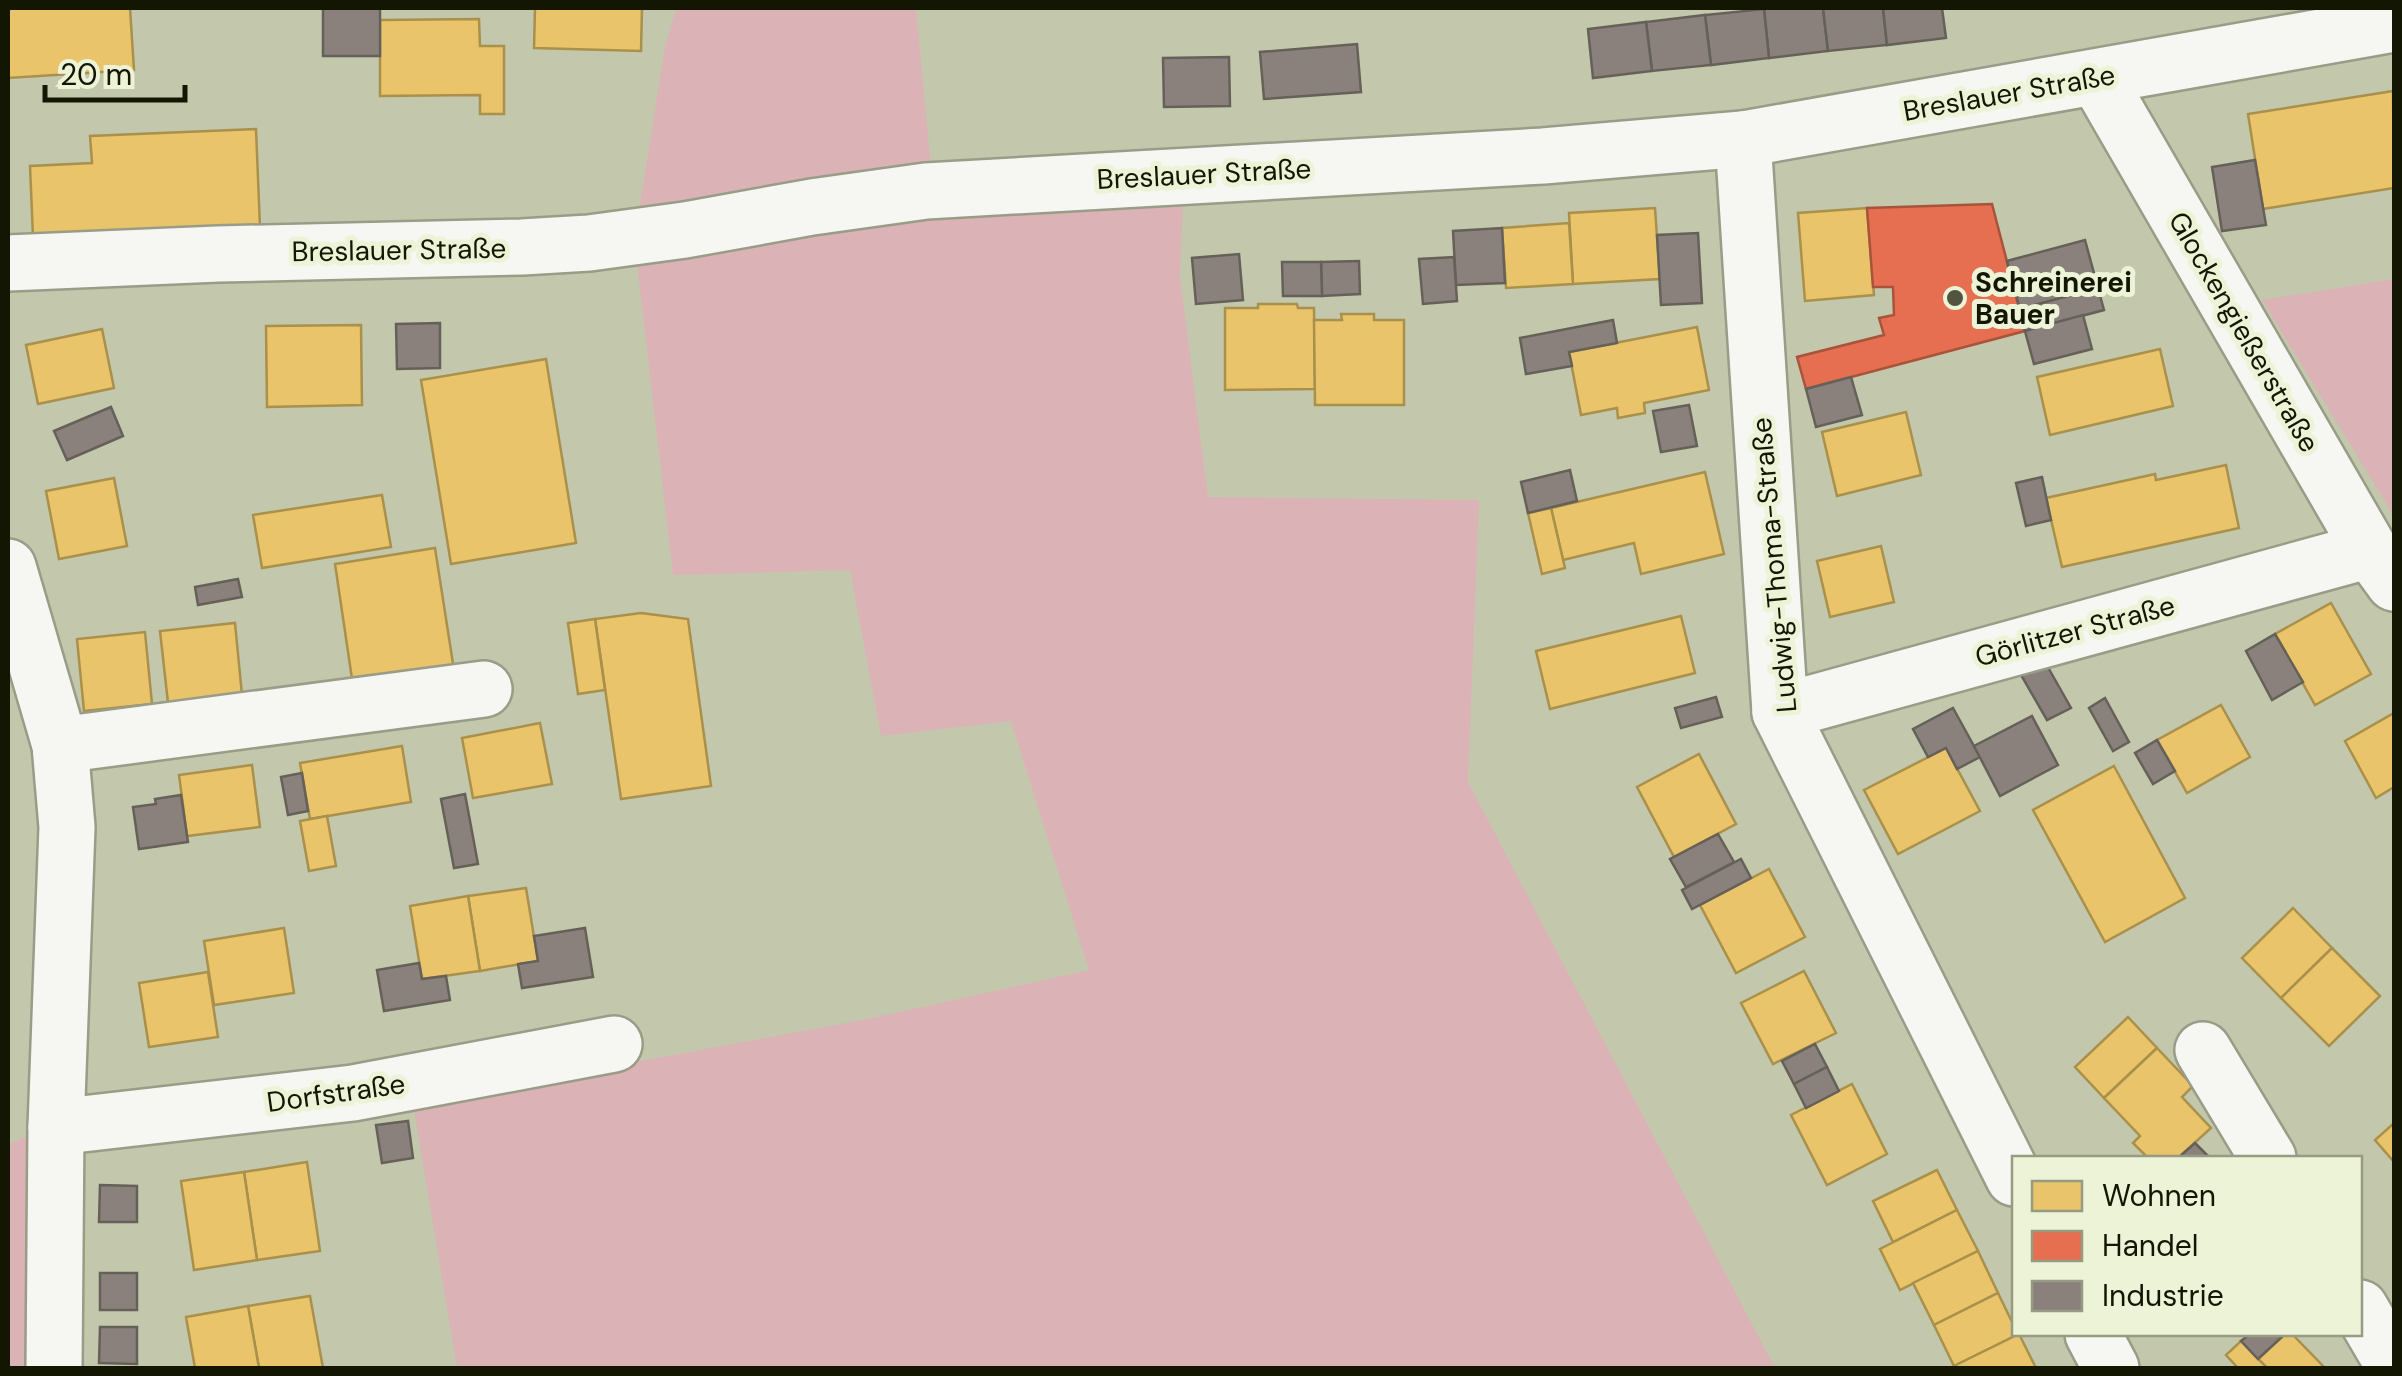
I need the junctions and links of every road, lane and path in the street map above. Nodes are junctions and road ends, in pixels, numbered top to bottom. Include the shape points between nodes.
1 (2394, 24) edge
2 (2097, 78) junction
3 (1743, 139) junction
4 (8, 263) edge
5 (2382, 566) edge
6 (8, 567) edge
7 (484, 690) dead end
8 (1780, 712) junction
9 (60, 745) junction
10 (614, 1044) dead end
11 (2202, 1050) dead end
12 (56, 1127) junction
13 (2267, 1156) edge
14 (2012, 1174) edge
15 (2362, 1311) edge
16 (2094, 1336) edge
17 (2394, 1366) edge
18 (54, 1368) edge
19 (2110, 1368) edge

1 - 2 street, Breslauer Straße
2 - 3 street, Breslauer Straße
2 - 5 street, Glockengießerstraße
3 - 4 street, Breslauer Straße via 926,191 522,248
3 - 8 street, Ludwig-Thoma-Straße
5 - 8 street, Görlitzer Straße
6 - 9 street
7 - 9 street
8 - 14 street, Ludwig-Thoma-Straße
9 - 12 street via 66,827
10 - 12 street, Dorfstraße via 353,1093
11 - 13 street
12 - 18 street
15 - 17 street
16 - 19 street

